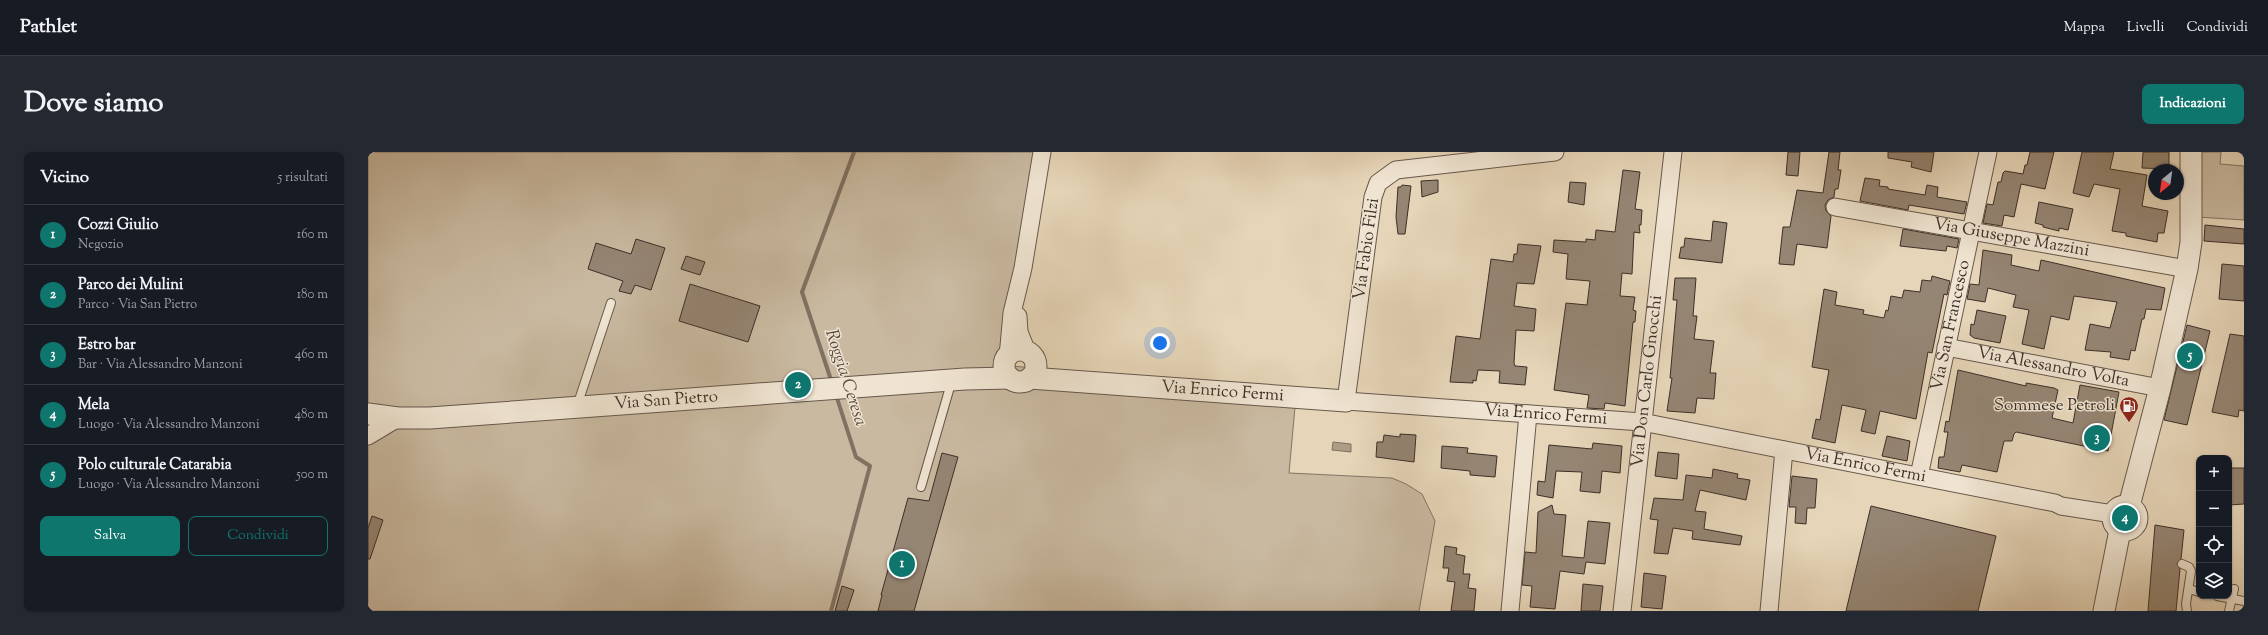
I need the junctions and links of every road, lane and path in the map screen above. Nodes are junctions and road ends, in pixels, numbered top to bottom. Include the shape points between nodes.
1 (1042, 152) edge
2 (1555, 152) edge
3 (1673, 152) edge
4 (1988, 152) edge
5 (2191, 152) edge
6 (1835, 207) dead end
7 (1971, 231) junction
8 (2187, 269) junction
9 (611, 303) dead end
10 (1946, 347) junction
11 (1019, 365) junction
12 (958, 379) junction
13 (2160, 388) junction
14 (1346, 401) junction
15 (577, 406) junction
16 (368, 414) edge
17 (1528, 414) junction
18 (398, 418) junction
19 (1643, 422) junction
20 (368, 436) edge
21 (1784, 450) junction
22 (1919, 476) junction
23 (921, 487) dead end
24 (2121, 517) junction
25 (2182, 564) dead end
26 (2189, 589) junction
27 (2234, 590) dead end
28 (2196, 591) edge
29 (2232, 599) junction
30 (2244, 601) edge
31 (1510, 611) edge
32 (1622, 611) edge
33 (1769, 611) edge
34 (2104, 611) edge
35 (2187, 611) edge
36 (2229, 611) edge

1 - 11 street via 1023,268 1012,314
2 - 14 street, Via Fabio Filzi via 1396,170 1378,183 1373,197
3 - 19 street, Via Don Carlo Gnocchi
4 - 7 street, Via San Francesco
5 - 8 street via 2191,242
6 - 7 street, Via Giuseppe Mazzini
7 - 8 street, Via Giuseppe Mazzini
7 - 10 street, Via San Francesco
8 - 13 street
9 - 15 lane
10 - 13 street, Via Alessandro Volta
10 - 22 street, Via San Francesco
11 - 12 street, Via San Pietro via 995,367
11 - 14 street, Via Enrico Fermi via 1091,384
12 - 15 street, Via San Pietro
12 - 23 lane
13 - 24 street
14 - 17 street, Via Enrico Fermi
15 - 18 street, Via San Pietro via 430,418
16 - 18 street, Via San Pietro
17 - 19 street, Via Enrico Fermi
17 - 31 street
18 - 20 street
19 - 21 street, Via Enrico Fermi
19 - 32 street, Via Don Carlo Gnocchi
21 - 22 street, Via Enrico Fermi
21 - 33 street
22 - 24 street, Via Enrico Fermi via 2080,506
24 - 34 street
25 - 26 lane via 2191,571
26 - 28 lane
26 - 35 lane
27 - 29 lane
29 - 30 lane
29 - 36 lane

